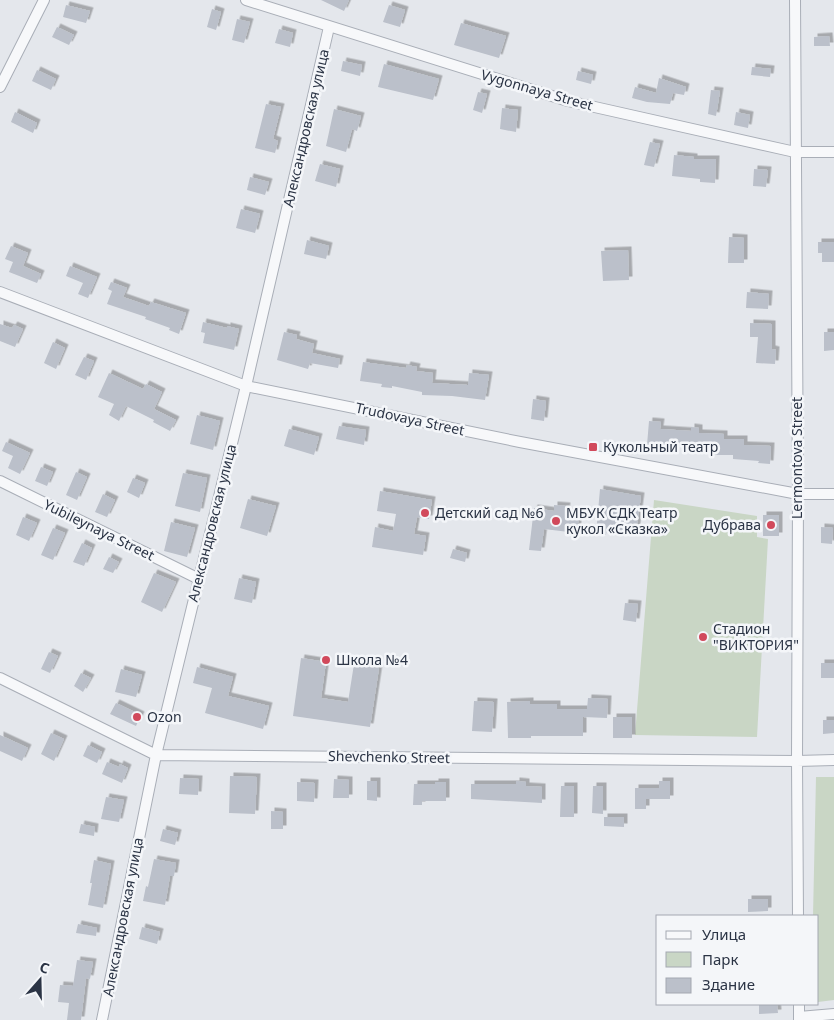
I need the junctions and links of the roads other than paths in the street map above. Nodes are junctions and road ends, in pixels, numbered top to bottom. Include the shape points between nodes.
1 (44, 0) edge
2 (246, 0) edge
3 (795, 0) edge
4 (329, 26) junction
5 (0, 87) edge
6 (795, 152) junction
7 (834, 152) edge
8 (0, 292) edge
9 (246, 386) junction
10 (0, 481) edge
11 (798, 494) junction
12 (834, 494) edge
13 (198, 579) junction
14 (0, 678) edge
15 (156, 755) junction
16 (834, 760) edge
17 (797, 761) junction
18 (798, 915) edge
19 (799, 1005) edge
20 (834, 1014) edge
21 (799, 1019) edge
22 (102, 1020) edge

1 - 5 street
2 - 4 street, Vygonnaya Street
3 - 6 street, Lermontova Street
4 - 6 street, Vygonnaya Street via 568,101
4 - 9 street, Александровская улица
6 - 7 street, Vygonnaya Street
6 - 11 street, Lermontova Street
8 - 9 street, Trudovaya Street
9 - 11 street, Trudovaya Street
9 - 13 street, Александровская улица
10 - 13 street, Yubileynaya Street
11 - 12 street, Trudovaya Street
11 - 17 street, Lermontova Street
13 - 15 street, Александровская улица
14 - 15 street, Shevchenko Street
15 - 17 street, Shevchenko Street
15 - 22 street, Александровская улица
16 - 17 street, Shevchenko Street
17 - 18 street, Lermontova Street
19 - 21 street
20 - 21 street

